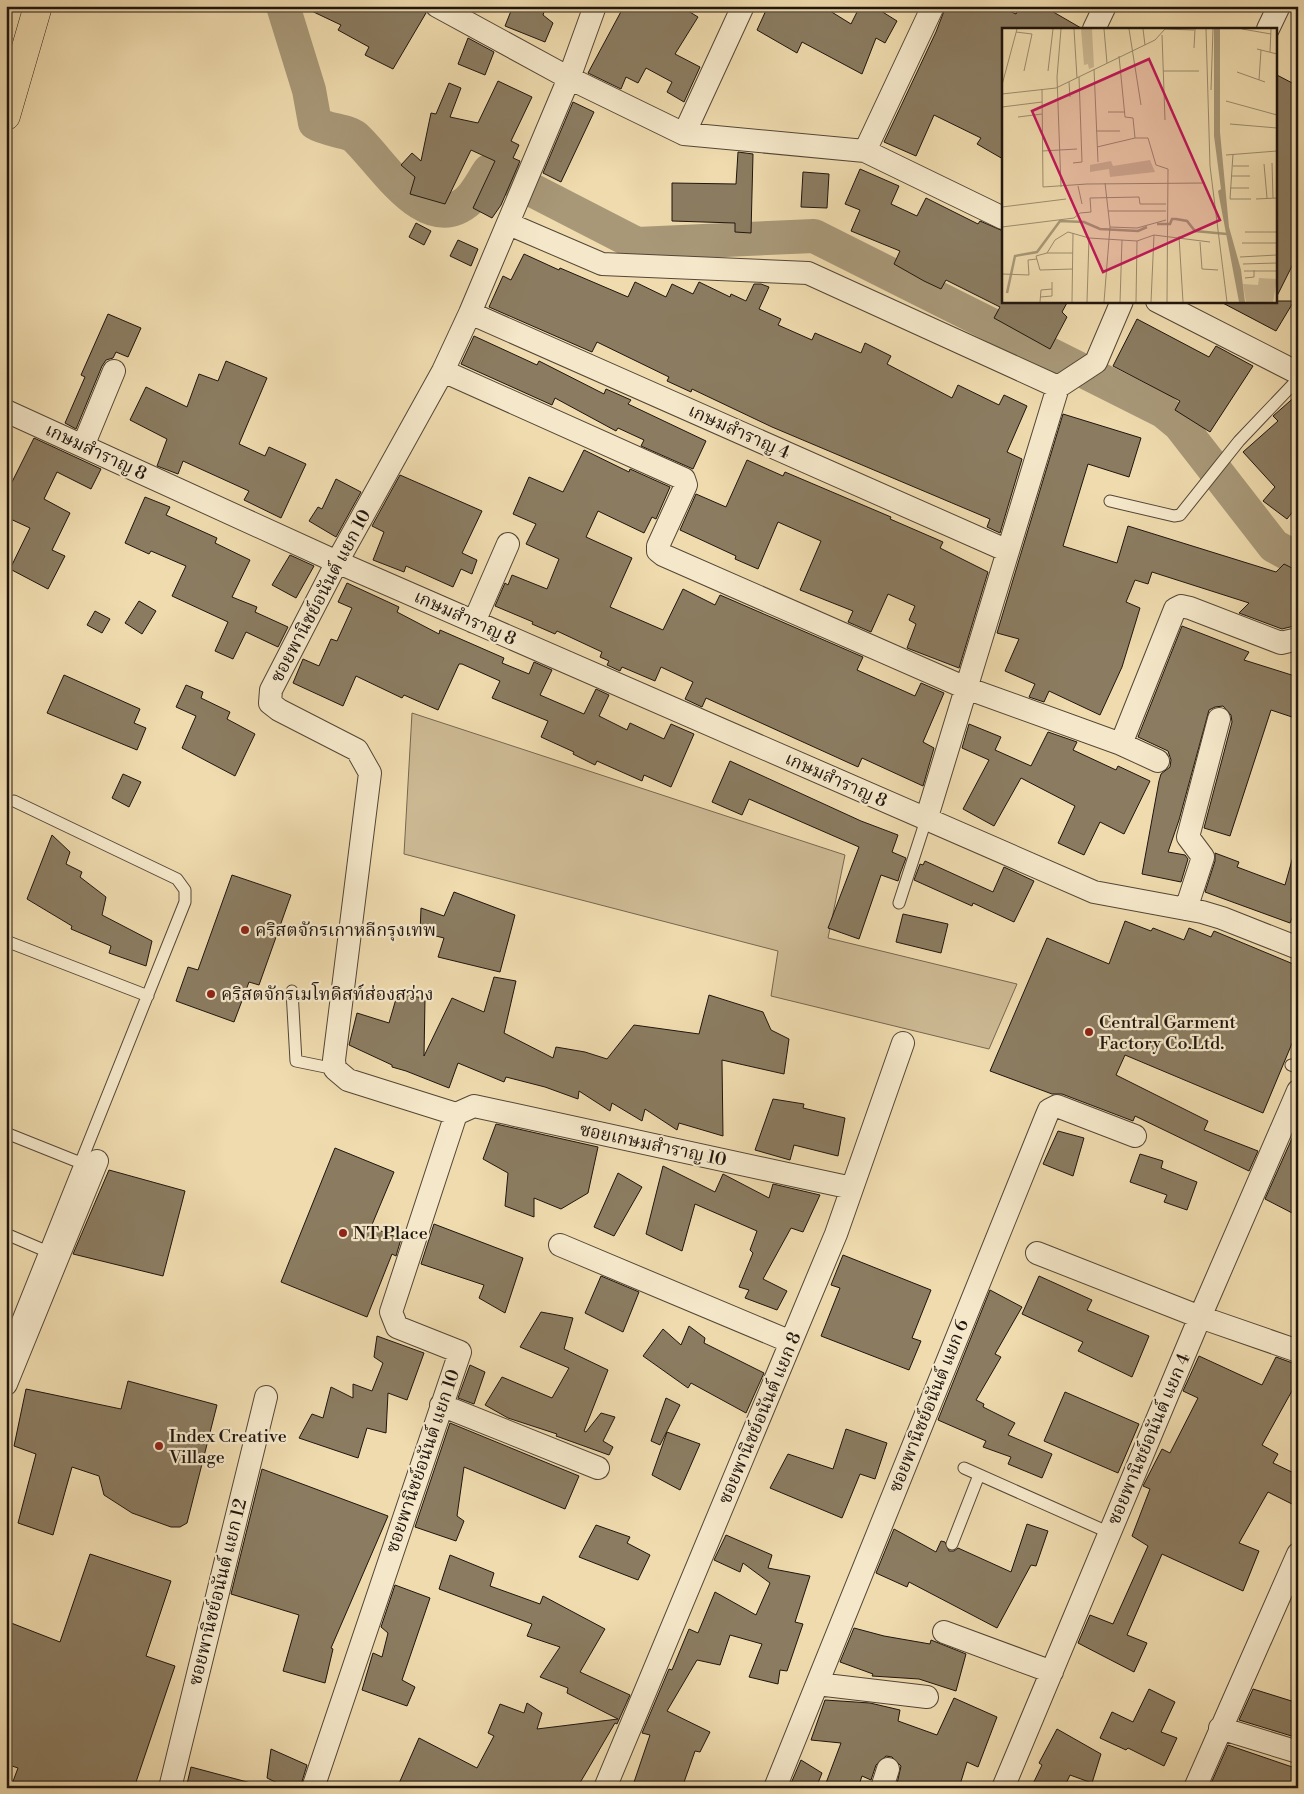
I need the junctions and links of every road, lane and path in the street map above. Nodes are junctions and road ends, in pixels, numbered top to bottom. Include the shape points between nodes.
1 (38, 6) edge
2 (595, 6) edge
3 (744, 6) edge
4 (933, 6) edge
5 (1105, 6) edge
6 (1279, 6) edge
7 (447, 9) edge
8 (1094, 28) edge
9 (1268, 28) edge
10 (568, 78) junction
11 (6, 116) edge
12 (684, 134) junction
13 (865, 151) junction
14 (512, 216) junction
15 (1002, 216) edge
16 (1122, 302) edge
17 (1159, 302) edge
18 (470, 314) junction
19 (114, 371) dead end
20 (443, 371) junction
21 (1298, 374) edge
22 (1298, 379) edge
23 (1058, 387) junction
24 (6, 411) edge
25 (83, 446) junction
26 (1110, 501) dead end
27 (508, 544) dead end
28 (1008, 551) junction
29 (337, 562) junction
30 (474, 622) junction
31 (1298, 639) edge
32 (966, 688) junction
33 (1219, 719) dead end
34 (1120, 744) junction
35 (1158, 761) dead end
36 (14, 801) dead end
37 (926, 820) junction
38 (899, 903) dead end
39 (1186, 909) junction
40 (6, 941) edge
41 (1298, 948) edge
42 (292, 991) dead end
43 (148, 996) junction
44 (903, 1043) dead end
45 (335, 1069) junction
46 (1298, 1091) edge
47 (456, 1114) junction
48 (6, 1133) edge
49 (1135, 1136) dead end
50 (89, 1162) junction
51 (852, 1188) junction
52 (6, 1234) edge
53 (560, 1245) dead end
54 (46, 1251) junction
55 (1037, 1253) dead end
56 (1200, 1317) junction
57 (791, 1342) junction
58 (6, 1349) edge
59 (1298, 1351) edge
60 (6, 1384) edge
61 (266, 1397) dead end
62 (441, 1405) junction
63 (598, 1468) dead end
64 (964, 1468) dead end
65 (979, 1475) junction
66 (1110, 1533) junction
67 (952, 1544) dead end
68 (1298, 1554) edge
69 (944, 1632) dead end
70 (1052, 1672) junction
71 (817, 1684) junction
72 (927, 1697) dead end
73 (1220, 1728) junction
74 (1298, 1752) edge
75 (170, 1788) edge
76 (313, 1788) edge
77 (605, 1788) edge
78 (775, 1788) edge
79 (1003, 1788) edge
80 (1195, 1788) edge

1 - 11 highway
2 - 10 street, ซอยพานิชย์อนันต์ แยก 10
3 - 12 street
4 - 13 street
5 - 8 street
6 - 9 street
7 - 10 street
10 - 12 street
10 - 14 street, ซอยพานิชย์อนันต์ แยก 10
12 - 13 street
13 - 15 street
14 - 18 street, ซอยพานิชย์อนันต์ แยก 10
14 - 23 street via 602,264 808,273
16 - 23 street via 1096,362
17 - 21 street
18 - 20 street, ซอยพานิชย์อนันต์ แยก 10
18 - 28 street, เกษมสำราญ 4
19 - 25 street
20 - 29 street, ซอยพานิชย์อนันต์ แยก 10
20 - 32 street via 684,479 686,486 658,551
22 - 26 lane via 1239,441 1186,510 1174,516
23 - 28 street
24 - 25 street, เกษมสำราญ 8
25 - 29 street, เกษมสำราญ 8
27 - 30 street
28 - 32 street
29 - 30 street, เกษมสำราญ 8
29 - 45 street, ซอยพานิชย์อนันต์ แยก 10 via 271,690 270,703 357,750 370,773
30 - 37 street, เกษมสำราญ 8
31 - 34 street via 1281,643 1190,608 1181,606 1175,609
32 - 34 street
32 - 37 street
33 - 39 street via 1188,837 1203,857
34 - 35 street
36 - 43 lane via 177,879 185,890 185,902
37 - 38 lane
37 - 39 street, เกษมสำราญ 8 via 1094,892
39 - 41 street, เกษมสำราญ 8 via 1222,918
40 - 43 lane
42 - 45 lane via 296,1061
43 - 50 lane
44 - 51 street, ซอยพานิชย์อนันต์ แยก 8
45 - 47 street via 348,1080
46 - 56 street, ซอยพานิชย์อนันต์ แยก 4
47 - 51 street, ซอยเกษมสำราญ 10 via 474,1106
47 - 62 street, ซอยพานิชย์อนันต์ แยก 10 via 391,1312 397,1327 460,1352
48 - 50 lane
49 - 71 street, ซอยพานิชย์อนันต์ แยก 6 via 1057,1106 1050,1110
50 - 54 lane
50 - 60 street
51 - 57 street, ซอยพานิชย์อนันต์ แยก 8
52 - 54 lane
53 - 57 street
54 - 58 lane
55 - 56 street
56 - 59 street
56 - 66 street, ซอยพานิชย์อนันต์ แยก 4
57 - 77 street, ซอยพานิชย์อนันต์ แยก 8
61 - 75 street, ซอยพานิชย์อนันต์ แยก 12
62 - 63 street
62 - 76 street, ซอยพานิชย์อนันต์ แยก 10
64 - 65 lane
65 - 66 lane
65 - 67 lane
66 - 70 street, ซอยพานิชย์อนันต์ แยก 4
68 - 73 street
69 - 70 street
70 - 79 street, ซอยพานิชย์อนันต์ แยก 4
71 - 72 street
71 - 78 street, ซอยพานิชย์อนันต์ แยก 6
73 - 74 street
73 - 80 street

